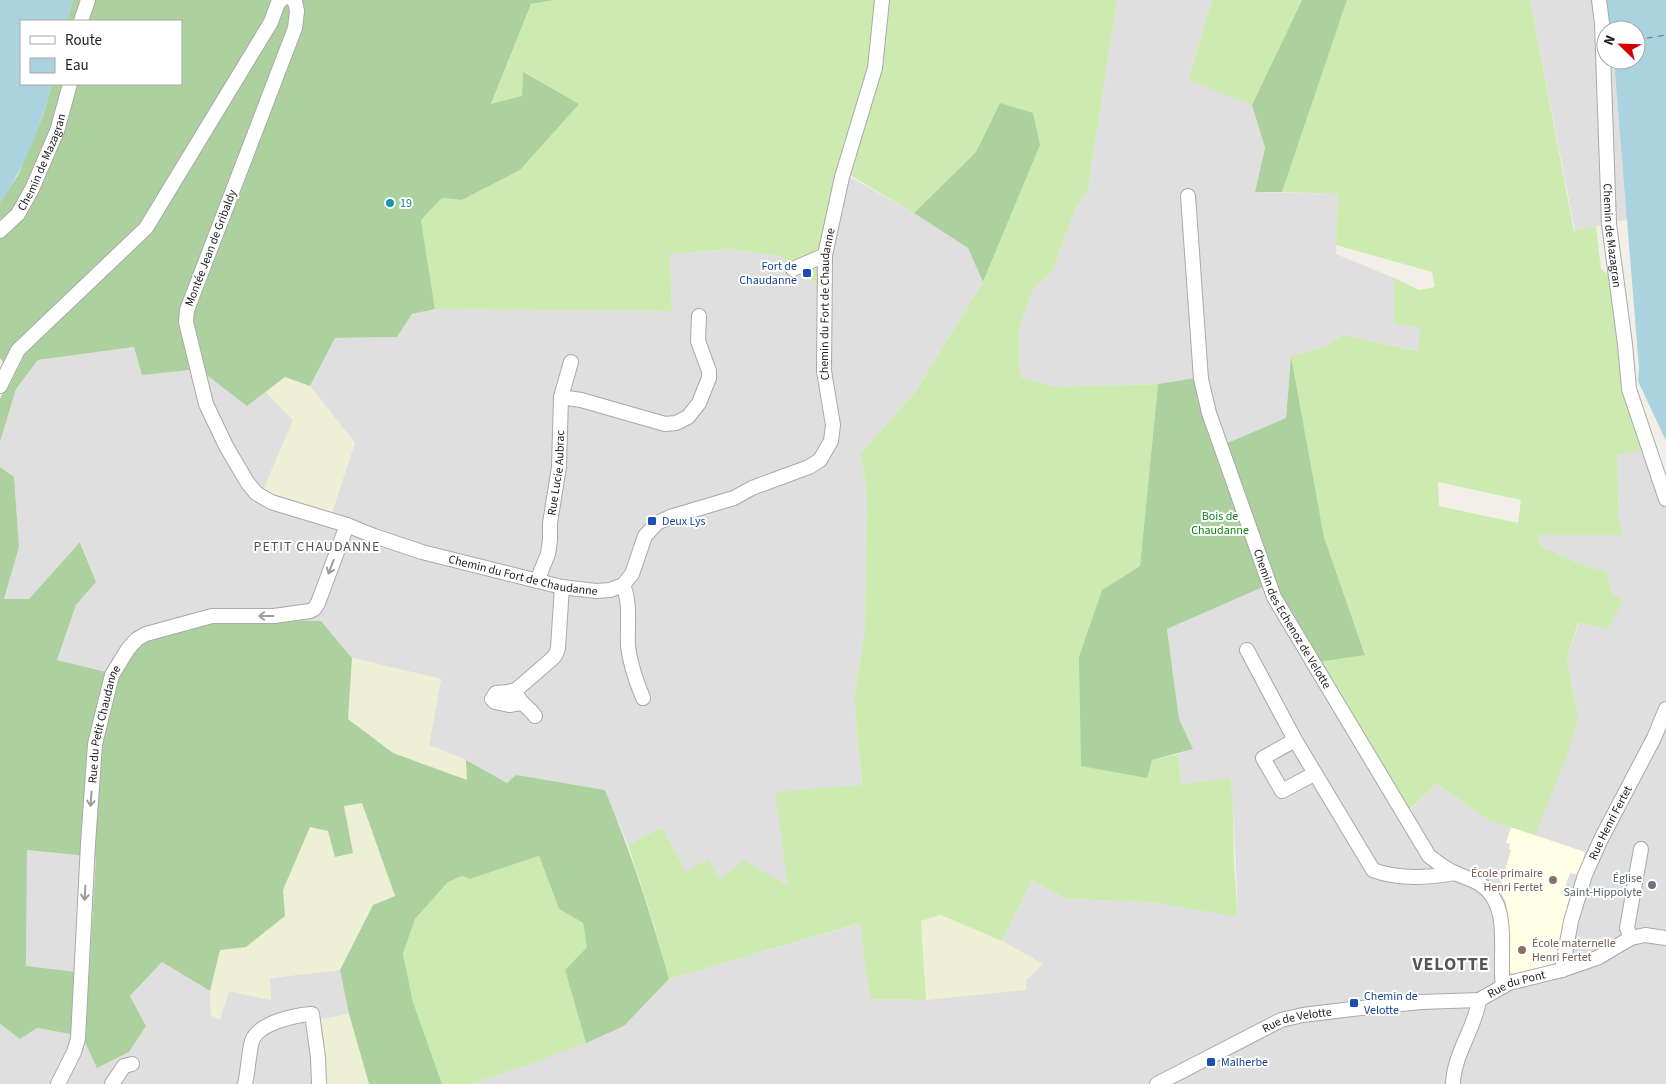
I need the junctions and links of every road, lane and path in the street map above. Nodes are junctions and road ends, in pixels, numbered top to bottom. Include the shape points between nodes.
1 (88, 0) edge
2 (281, 0) edge
3 (294, 0) edge
4 (882, 0) edge
5 (1599, 0) edge
6 (81, 20) edge
7 (70, 85) edge
8 (1188, 196) dead end
9 (0, 231) edge
10 (825, 255) junction
11 (793, 269) dead end
12 (698, 316) dead end
13 (571, 362) dead end
14 (0, 386) edge
15 (561, 397) junction
16 (256, 493) joint
17 (1666, 499) edge
18 (347, 525) junction
19 (537, 581) junction
20 (623, 585) junction
21 (562, 587) junction
22 (1247, 650) dead end
23 (516, 690) junction
24 (643, 698) dead end
25 (521, 703) junction
26 (1666, 709) edge
27 (535, 716) dead end
28 (1295, 740) junction
29 (1314, 774) junction
30 (1641, 849) dead end
31 (1455, 873) junction
32 (1631, 938) junction
33 (1666, 938) edge
34 (1562, 970) junction
35 (1504, 986) junction
36 (1479, 1000) junction
37 (132, 1064) dead end
38 (1171, 1081) edge
39 (58, 1084) edge
40 (112, 1084) edge
41 (245, 1084) edge
42 (318, 1084) edge
43 (1157, 1084) edge
44 (1454, 1084) edge

1 - 6 street
2 - 14 street via 146,228 18,350
3 - 16 street, Montée Jean de Gribaldy via 298,11 295,28 186,322 206,404 226,446
4 - 10 street, Chemin du Fort de Chaudanne via 875,68 842,177
5 - 17 street, Chemin de Mazagran via 1609,224 1628,390
7 - 9 street, Chemin de Mazagran via 57,131 32,189 18,214
8 - 31 street, Chemin des Echenoz de Velotte via 1201,379 1274,597 1420,843 1429,856
10 - 11 street
10 - 20 street, Chemin du Fort de Chaudanne via 824,371 832,425 832,441 826,452 809,467 734,498 657,523 645,536 632,574
12 - 15 street via 698,341 709,378 699,403 688,417 665,424
13 - 15 street, Rue Lucie Aubrac
15 - 19 street, Rue Lucie Aubrac via 559,467 550,540
16 - 18 street, Chemin du Fort de Chaudanne via 271,502
18 - 19 street, Chemin du Fort de Chaudanne via 422,552
18 -> 39 street, Rue du Petit Chaudanne via 314,609 274,616 212,616 146,634 128,649 112,675 94,744 78,1039
19 - 21 street, Chemin du Fort de Chaudanne
20 - 21 street, Chemin du Fort de Chaudanne via 596,591
20 - 24 street via 628,597 628,646 632,672
21 - 23 street via 556,654
22 - 28 street
23 - 25 street
23 - 25 street via 496,693 492,699 509,705
25 - 27 street
26 - 34 street, Rue Henri Fertet via 1585,875 1571,921
28 - 29 street
28 - 29 street via 1263,758 1282,791
29 - 31 street via 1373,870 1427,878
30 - 32 street via 1627,928
31 - 35 street, Chemin des Echenoz de Velotte via 1486,888 1498,907
32 - 33 street, Rue du Pont via 1645,935
32 - 34 street, Rue du Pont via 1597,958
34 - 35 street, Rue du Pont
35 - 36 street, Rue du Pont
36 - 38 street, Rue de Velotte via 1368,1007 1281,1020
36 - 44 street via 1458,1056
37 - 40 street via 124,1066
38 - 43 street, Rue de Velotte
41 - 42 street via 256,1034 279,1020 312,1014

